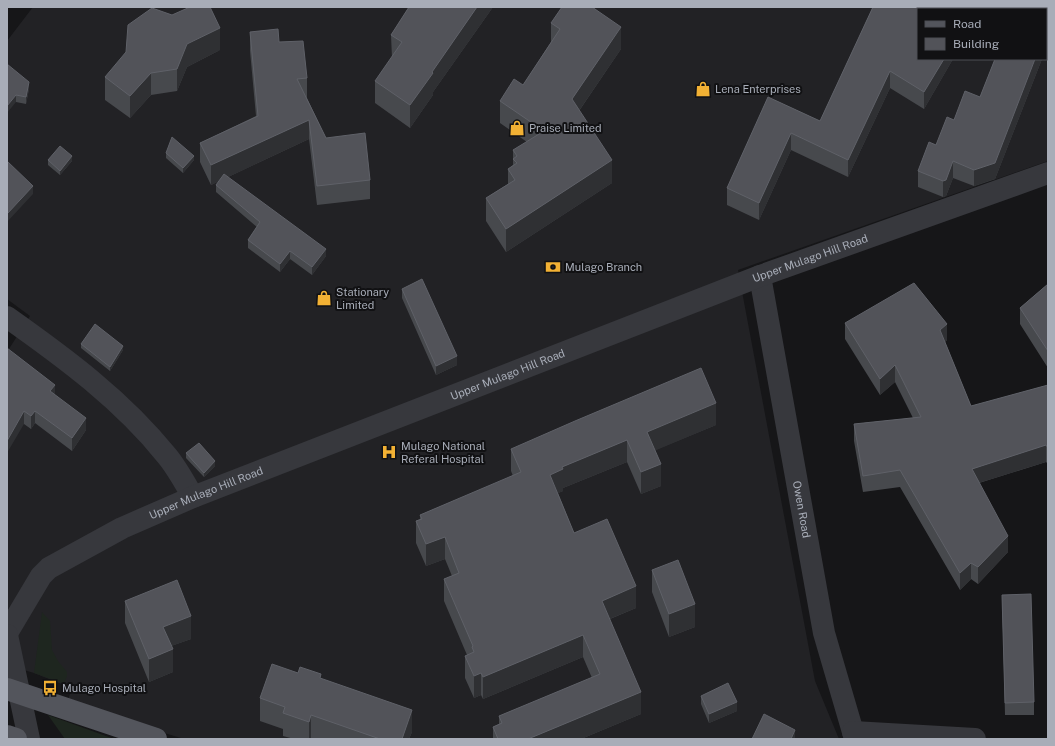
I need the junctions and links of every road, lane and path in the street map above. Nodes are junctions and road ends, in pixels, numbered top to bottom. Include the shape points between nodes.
1 (1048, 173) edge
2 (760, 276) junction
3 (7, 317) edge
4 (193, 497) junction
5 (7, 634) edge
6 (13, 691) edge
7 (7, 736) edge
8 (854, 736) edge
9 (16, 739) edge
10 (29, 739) edge
11 (156, 739) edge
12 (975, 739) edge

1 - 2 street, Upper Mulago Hill Road
2 - 4 street, Upper Mulago Hill Road
2 - 8 street, Owen Road via 824,633
3 - 4 street via 59,354 140,424 168,457
4 - 5 street, Upper Mulago Hill Road via 122,528 49,568 41,576
5 - 6 street
6 - 10 street
6 - 11 main road
7 - 9 main road
8 - 12 street

